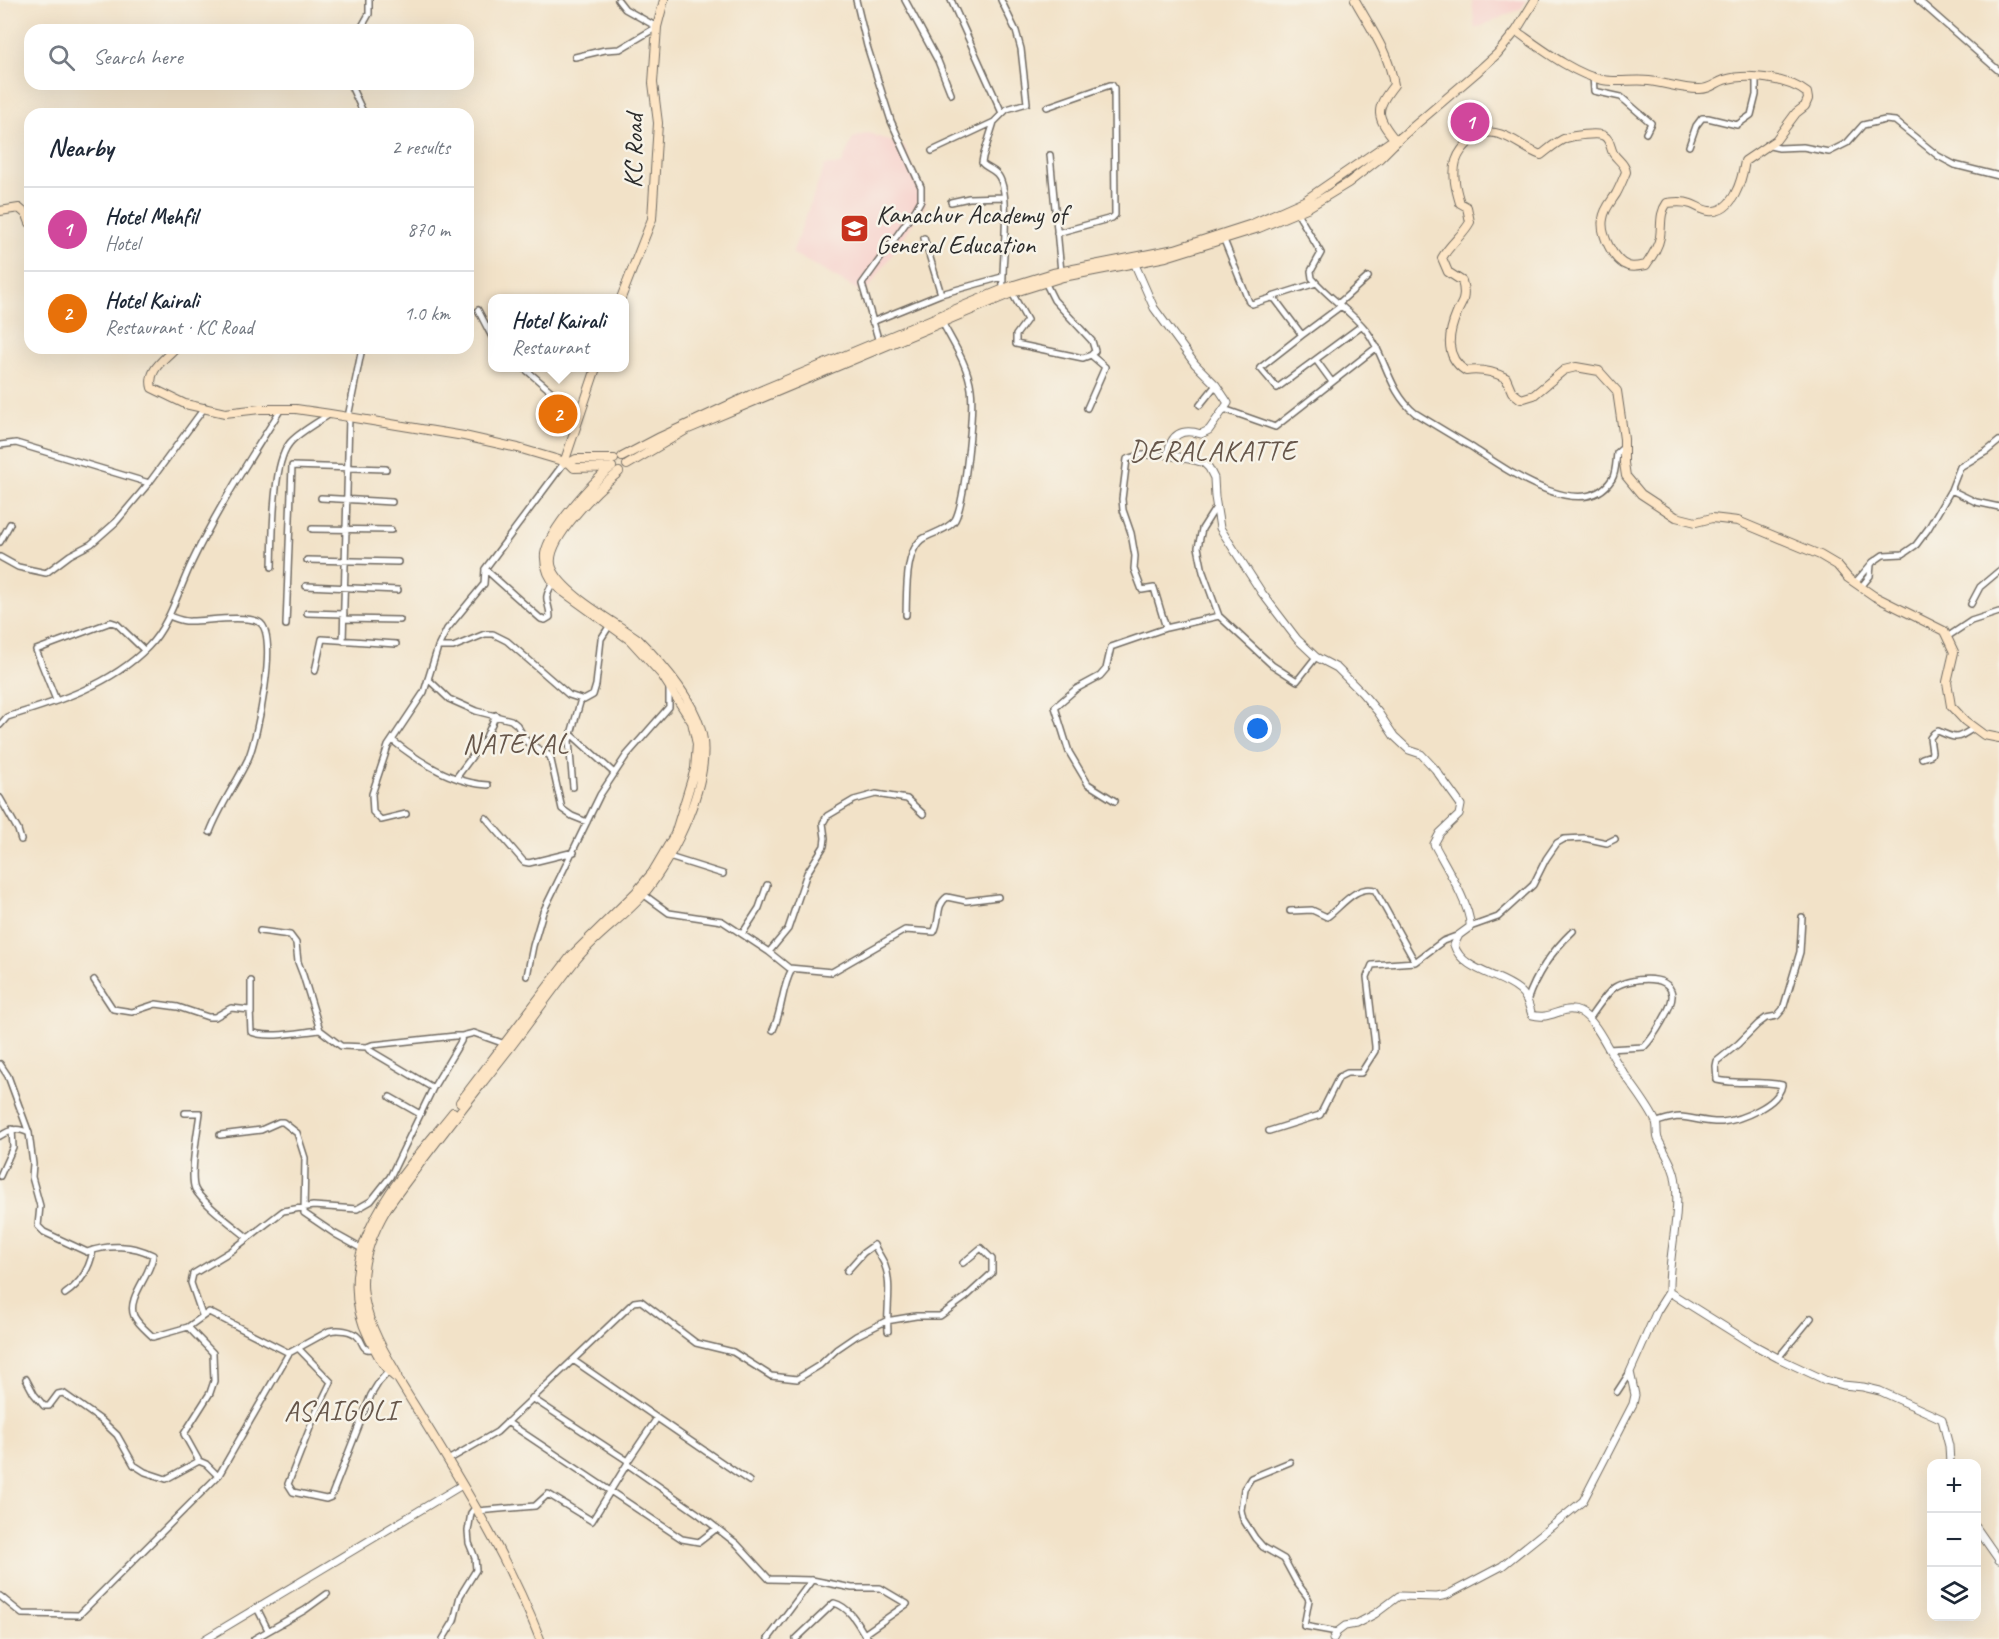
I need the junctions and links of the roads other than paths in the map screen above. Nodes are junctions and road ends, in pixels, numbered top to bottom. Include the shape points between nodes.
1 (369, 0) edge
2 (618, 0) edge
3 (664, 0) edge
4 (856, 0) edge
5 (905, 0) edge
6 (951, 0) edge
7 (1001, 0) edge
8 (1354, 0) edge
9 (1535, 0) edge
10 (1918, 0) edge
11 (363, 24) edge
12 (657, 27) junction
13 (1516, 31) junction
14 (575, 57) dead end
15 (1999, 71) edge
16 (1593, 76) junction
17 (1756, 77) junction
18 (353, 90) edge
19 (951, 94) dead end
20 (1047, 107) dead end
21 (361, 108) edge
22 (1002, 113) junction
23 (994, 122) junction
24 (1646, 133) dead end
25 (1397, 140) junction
26 (1689, 146) dead end
27 (1770, 146) junction
28 (932, 151) dead end
29 (1050, 155) dead end
30 (1999, 176) edge
31 (1004, 197) junction
32 (951, 202) dead end
33 (1295, 210) junction
34 (0, 211) edge
35 (24, 212) edge
36 (1057, 233) junction
37 (924, 238) dead end
38 (1224, 240) junction
39 (1133, 261) junction
40 (1061, 272) junction
41 (1002, 277) junction
42 (1368, 277) dead end
43 (1045, 282) junction
44 (1316, 283) junction
45 (1003, 289) junction
46 (1012, 293) junction
47 (623, 294) edge
48 (941, 294) junction
49 (1271, 298) junction
50 (988, 299) junction
51 (1340, 304) junction
52 (478, 310) dead end
53 (872, 322) junction
54 (942, 322) junction
55 (1361, 326) junction
56 (488, 329) edge
57 (1302, 335) junction
58 (895, 339) junction
59 (879, 342) junction
60 (1377, 347) junction
61 (170, 354) edge
62 (361, 354) edge
63 (1091, 355) junction
64 (1316, 360) junction
65 (820, 370) junction
66 (529, 372) edge
67 (595, 372) edge
68 (1332, 382) junction
69 (1216, 385) junction
70 (1200, 405) dead end
71 (205, 407) junction
72 (1087, 408) dead end
73 (281, 409) junction
74 (1224, 409) junction
75 (581, 413) junction
76 (330, 414) junction
77 (348, 417) junction
78 (1999, 441) edge
79 (0, 445) edge
80 (1624, 447) junction
81 (1168, 455) junction
82 (566, 463) junction
83 (617, 464) junction
84 (348, 467) junction
85 (589, 467) junction
86 (386, 469) dead end
87 (596, 480) junction
88 (149, 483) junction
89 (1951, 490) junction
90 (321, 498) dead end
91 (347, 499) junction
92 (392, 502) dead end
93 (1216, 507) junction
94 (1999, 507) edge
95 (10, 524) dead end
96 (312, 529) dead end
97 (346, 530) junction
98 (391, 530) dead end
99 (0, 542) edge
100 (0, 557) edge
101 (307, 560) dead end
102 (346, 560) junction
103 (398, 562) dead end
104 (272, 567) dead end
105 (485, 569) junction
106 (1999, 571) edge
107 (553, 583) junction
108 (1858, 585) junction
109 (306, 586) dead end
110 (345, 588) junction
111 (398, 590) dead end
112 (1971, 604) dead end
113 (1999, 612) edge
114 (307, 613) dead end
115 (906, 615) dead end
116 (168, 616) junction
117 (1219, 616) junction
118 (344, 617) junction
119 (400, 620) dead end
120 (611, 623) junction
121 (286, 625) dead end
122 (1166, 628) junction
123 (1947, 637) junction
124 (344, 641) junction
125 (396, 644) dead end
126 (438, 646) junction
127 (144, 651) junction
128 (1316, 657) junction
129 (315, 671) dead end
130 (428, 679) junction
131 (672, 684) junction
132 (581, 699) junction
133 (56, 700) junction
134 (496, 715) junction
135 (0, 725) edge
136 (1974, 728) junction
137 (571, 734) junction
138 (1999, 738) edge
139 (392, 740) junction
140 (1922, 758) dead end
141 (614, 773) junction
142 (456, 778) junction
143 (488, 785) dead end
144 (573, 787) dead end
145 (0, 798) edge
146 (1115, 801) dead end
147 (406, 814) dead end
148 (923, 814) dead end
149 (486, 818) dead end
150 (587, 822) junction
151 (210, 832) dead end
152 (1615, 839) dead end
153 (21, 840) dead end
154 (573, 852) junction
155 (669, 857) junction
156 (723, 874) dead end
157 (767, 885) dead end
158 (641, 891) junction
159 (998, 897) dead end
160 (1290, 911) dead end
161 (1802, 917) dead end
162 (1470, 927) junction
163 (260, 931) dead end
164 (1573, 931) dead end
165 (742, 934) junction
166 (1459, 935) junction
167 (769, 952) junction
168 (1415, 962) junction
169 (789, 968) junction
170 (527, 976) dead end
171 (94, 980) dead end
172 (251, 981) dead end
173 (1527, 1001) junction
174 (250, 1010) junction
175 (1589, 1019) junction
176 (320, 1030) junction
177 (773, 1030) dead end
178 (462, 1036) junction
179 (508, 1045) junction
180 (367, 1047) junction
181 (1608, 1049) junction
182 (0, 1064) edge
183 (433, 1088) junction
184 (390, 1097) dead end
185 (185, 1113) dead end
186 (420, 1114) junction
187 (1657, 1122) junction
188 (12, 1129) junction
189 (1269, 1131) dead end
190 (29, 1133) junction
191 (220, 1135) dead end
192 (0, 1136) edge
193 (0, 1176) edge
194 (303, 1208) junction
195 (247, 1237) junction
196 (362, 1249) junction
197 (93, 1250) junction
198 (963, 1263) dead end
199 (847, 1271) dead end
200 (1669, 1292) junction
201 (65, 1294) dead end
202 (202, 1316) junction
203 (1811, 1318) dead end
204 (886, 1321) junction
205 (188, 1327) junction
206 (888, 1331) dead end
207 (377, 1347) junction
208 (298, 1348) junction
209 (290, 1353) junction
210 (1778, 1358) junction
211 (573, 1360) junction
212 (389, 1371) junction
213 (1630, 1372) junction
214 (398, 1378) junction
215 (27, 1379) dead end
216 (1617, 1392) dead end
217 (531, 1398) junction
218 (657, 1418) junction
219 (507, 1422) junction
220 (1950, 1459) edge
221 (448, 1460) junction
222 (199, 1461) junction
223 (1290, 1462) dead end
224 (628, 1463) junction
225 (218, 1476) junction
226 (748, 1481) dead end
227 (462, 1485) junction
228 (610, 1492) junction
229 (476, 1509) junction
230 (717, 1528) junction
231 (1981, 1533) edge
232 (1999, 1560) edge
233 (812, 1580) junction
234 (327, 1594) dead end
235 (0, 1596) edge
236 (257, 1608) junction
237 (268, 1630) junction
238 (867, 1636) edge
239 (1335, 1636) edge
240 (770, 1638) edge
241 (205, 1639) edge
242 (254, 1639) edge
243 (443, 1639) edge
244 (540, 1639) edge
245 (796, 1639) edge

1 - 11 street via 371,7
2 - 12 street via 625,9
3 - 12 main road, KC Road
4 - 53 street via 891,121 922,195 862,284
5 - 19 street
6 - 22 street
7 - 22 street via 1021,49 1027,103
8 - 25 main road via 1386,56 1394,85 1379,108 1384,126
9 - 13 main road
10 - 15 street
12 - 14 street via 620,49
12 - 47 main road, KC Road via 653,83 658,123 652,219
13 - 16 main road via 1550,55
13 - 25 main road via 1490,60
16 - 17 main road via 1699,90 1730,79
16 - 24 street via 1594,91 1622,97 1650,122
17 - 26 street via 1751,115 1737,125 1702,118
17 - 27 main road via 1800,87 1807,93 1805,106
18 - 21 street
20 - 36 street via 1110,85 1114,88 1115,216
22 - 23 street
23 - 28 street
23 - 31 street via 982,163 997,173
25 - 33 main road via 1348,183
27 - 30 street via 1829,152 1847,143 1863,125 1895,121 1955,165
27 - 80 main road via 1745,161 1737,190 1725,206 1710,211 1688,203 1667,203 1661,210 1660,239 1655,253 1646,265 1629,267 1614,256 1602,221 1626,172 1604,135 1567,138 1539,154 1493,132 1474,138 1456,160 1457,192 1460,202 1467,207 1470,222 1442,258 1448,272 1462,281 1465,291 1449,338 1452,356 1466,371 1496,373 1506,378 1512,392 1521,399 1534,395 1564,370 1576,367 1599,371 1617,391
29 - 36 street
31 - 32 street
31 - 41 street
33 - 38 main road
33 - 39 main road
33 - 44 street via 1321,253 1311,271
34 - 35 main road via 19,208
36 - 40 street
37 - 48 street
38 - 39 main road via 1166,257
38 - 49 street via 1249,302
39 - 40 main road
39 - 43 main road
39 - 69 street via 1154,308
40 - 45 main road
41 - 45 street
41 - 48 street
42 - 51 street
43 - 46 main road
43 - 63 street via 1054,300 1092,341 1095,351
44 - 49 street
44 - 51 street
45 - 50 main road
46 - 50 main road
46 - 63 street via 1027,320 1016,335 1016,344 1083,358
48 - 53 street
49 - 57 street via 1280,304
50 - 54 main road
50 - 58 main road
51 - 55 street
51 - 57 street
52 - 56 street
53 - 59 street
54 - 58 main road
54 - 115 street via 971,387 966,474 955,520 920,540 914,548
55 - 60 street
55 - 64 street
57 - 64 street via 1260,368 1277,388
58 - 59 main road
58 - 65 main road
59 - 65 main road
60 - 68 street
60 - 80 street via 1398,396 1414,413 1504,469 1547,490 1583,497 1603,490 1614,477 1617,453
61 - 71 main road via 153,371 152,388 185,404
62 - 77 street
63 - 72 street via 1105,367
64 - 68 street
65 - 83 main road via 697,419
65 - 83 main road via 686,430 627,465 626,460
66 - 75 street
67 - 75 main road
68 - 74 street via 1275,427
69 - 70 street
69 - 74 street via 1228,403
71 - 73 main road via 225,413
71 - 88 street
73 - 76 main road
73 - 116 street via 220,507
74 - 81 street via 1209,430 1201,434 1190,430 1174,436
75 - 82 main road
76 - 77 main road
76 - 104 street via 292,440 283,452 274,502
77 - 82 main road via 464,436
77 - 84 street
78 - 89 street via 1960,467
79 - 88 street via 16,443
80 - 108 main road via 1626,476 1641,494 1676,517 1696,522 1712,518 1738,521 1820,555
81 - 93 street via 1204,463 1209,468 1214,478
81 - 122 street via 1127,459 1122,498 1135,556 1134,569 1142,590 1154,588
82 - 83 main road via 576,459
82 - 85 main road via 574,468
82 - 105 street
83 - 85 main road
83 - 87 main road
83 - 120 main road via 565,530 551,562 565,586
84 - 86 street
84 - 91 street
84 - 121 street via 295,465 291,470
85 - 87 main road
87 - 107 main road via 548,546 546,568
88 - 100 street via 116,522 50,572 18,567
89 - 94 street
89 - 108 street via 1916,545 1902,554 1883,555 1871,564
90 - 91 street
91 - 92 street
91 - 97 street
93 - 117 street via 1202,530 1198,547
93 - 128 street via 1220,528 1262,593
95 - 99 street
96 - 97 street
97 - 98 street
97 - 102 street
101 - 102 street
102 - 103 street
102 - 110 street
105 - 107 street via 541,619 550,618 546,602
105 - 126 street via 484,584
106 - 112 street via 1980,587
107 - 120 main road via 595,617
108 - 123 main road via 1936,626
109 - 110 street
110 - 111 street
110 - 118 street
113 - 123 street via 1971,621
114 - 118 street
116 - 127 street
116 - 151 street via 188,622 210,619 260,623 268,647 257,734
117 - 122 street
117 - 128 street via 1272,666 1297,681
118 - 119 street
118 - 124 street
120 - 131 main road
120 - 132 street via 601,639 593,695
122 - 146 street via 1111,647 1106,669 1100,676 1055,707 1070,752 1088,784
123 - 136 main road via 1954,652 1947,682 1951,706
124 - 125 street
124 - 129 street via 320,640
126 - 130 street
126 - 132 street via 453,647 493,634 507,641 569,695
127 - 133 street via 94,686
127 - 133 street via 111,622 36,650
128 - 162 street via 1337,668 1362,693 1394,736 1409,750 1421,754 1461,805 1459,815 1434,844 1468,912
130 - 134 street via 449,699
130 - 139 street via 424,692
131 - 141 street via 668,691 669,707
131 - 155 main road via 696,716 704,750 691,808
131 - 158 main road via 692,722 698,754 675,834
132 - 137 street
133 - 135 street via 7,717
134 - 142 street via 485,739
134 - 150 street via 518,725 527,742 550,756 562,809
136 - 138 main road
136 - 140 street via 1954,738 1934,733 1930,738 1932,752
137 - 141 street
137 - 144 street
139 - 142 street via 416,759
139 - 147 street via 372,794 373,812 381,820
141 - 150 street
142 - 143 street
145 - 153 street
148 - 167 street via 907,799 876,794 854,800 827,816 823,823 824,846 807,873 788,929
149 - 154 street via 524,862
150 - 154 street
152 - 162 street via 1607,843 1564,839 1557,843 1533,885 1498,917
154 - 170 street via 543,912
155 - 156 street
155 - 158 main road
157 - 165 street via 759,908
158 - 165 street via 669,913 722,921
158 - 179 main road via 571,956
159 - 169 street via 966,901 947,897 939,906 934,932 904,930 832,972
160 - 168 street via 1312,910 1327,917 1359,891 1375,890
161 - 187 street via 1800,952 1783,1009 1758,1024 1716,1066 1717,1080 1733,1084 1772,1082 1782,1085 1782,1090 1760,1109 1724,1121 1677,1117
162 - 166 street
163 - 176 street via 290,935 296,943 298,962
164 - 173 street via 1544,965
165 - 167 street
166 - 168 street via 1443,941
166 - 173 street via 1454,945 1463,960 1520,991
167 - 169 street
168 - 189 street via 1372,965 1367,976 1375,1051 1361,1073 1339,1077 1320,1115
169 - 177 street via 792,969 785,982 780,1017
171 - 174 street via 113,1009 132,1012 156,1004 208,1017 231,1008
172 - 174 street
173 - 175 street via 1532,1015 1542,1018 1564,1009 1580,1012
174 - 176 street via 250,1032 257,1034
175 - 181 street
175 - 181 street via 1614,987 1643,978 1668,987 1672,1000 1650,1041 1644,1047
176 - 180 street via 341,1046
178 - 179 street via 474,1033
178 - 180 street
178 - 183 street
179 - 196 main road via 390,1193 365,1236
179 - 207 main road via 392,1201 372,1235 363,1289
180 - 183 street
181 - 187 street
182 - 190 street
183 - 186 street
184 - 186 street
185 - 195 street via 200,1113 195,1189
186 - 194 street via 390,1177 371,1201 357,1209
187 - 200 street via 1657,1138 1676,1182
188 - 190 street
188 - 192 street
188 - 193 street via 13,1147
190 - 197 street via 32,1177 40,1206 38,1226 87,1252
191 - 194 street via 261,1130 279,1122 297,1133 305,1158
194 - 195 street via 283,1211
194 - 196 street via 314,1221
195 - 202 street via 193,1274 191,1283
196 - 207 main road via 357,1292 363,1323
197 - 201 street via 90,1263 74,1288
197 - 205 street via 137,1247 153,1255 133,1301 134,1315 153,1337
198 - 204 street via 981,1248 992,1259 992,1273 940,1316
199 - 204 street via 874,1245 888,1280
200 - 210 street
200 - 213 street
202 - 205 street
202 - 209 street via 209,1312
203 - 210 street
204 - 206 street
204 - 211 street via 856,1336 797,1379 771,1376 733,1352 696,1343 641,1301 634,1302
205 - 222 street via 213,1353 210,1393 184,1434
207 - 208 street via 366,1349 358,1337 335,1329
207 - 212 main road
207 - 214 main road
208 - 209 street
208 - 212 street via 331,1382 288,1484 294,1492 331,1497 371,1395
209 - 225 street
210 - 220 street via 1825,1380 1880,1391 1942,1419
211 - 217 street
211 - 218 street
212 - 214 main road
213 - 216 street
213 - 239 street via 1633,1404 1583,1501 1492,1572 1437,1598 1400,1596 1375,1614 1345,1626
214 - 221 main road
215 - 222 street via 44,1406 63,1393 102,1420 117,1436 130,1460 145,1472 166,1479
217 - 219 street
217 - 224 street
218 - 224 street
218 - 226 street
219 - 221 street
219 - 228 street
221 - 227 main road
222 - 225 street
223 - 239 street via 1251,1478 1241,1503 1243,1519 1263,1548 1284,1559 1307,1596 1304,1626
224 - 228 street
224 - 230 street
225 - 235 street via 79,1615 22,1614
227 - 229 main road
227 - 236 street
228 - 229 street via 592,1521 548,1494 535,1506
228 - 230 street via 682,1539 699,1542
229 - 243 street via 471,1513 468,1531 476,1570 460,1596 454,1621
229 - 244 main road
230 - 233 street via 738,1544 769,1579
231 - 232 street
233 - 238 street via 852,1588 880,1588 907,1604
233 - 240 street
234 - 237 street
236 - 237 street
236 - 241 street
237 - 242 street
238 - 245 street via 841,1605 834,1603

